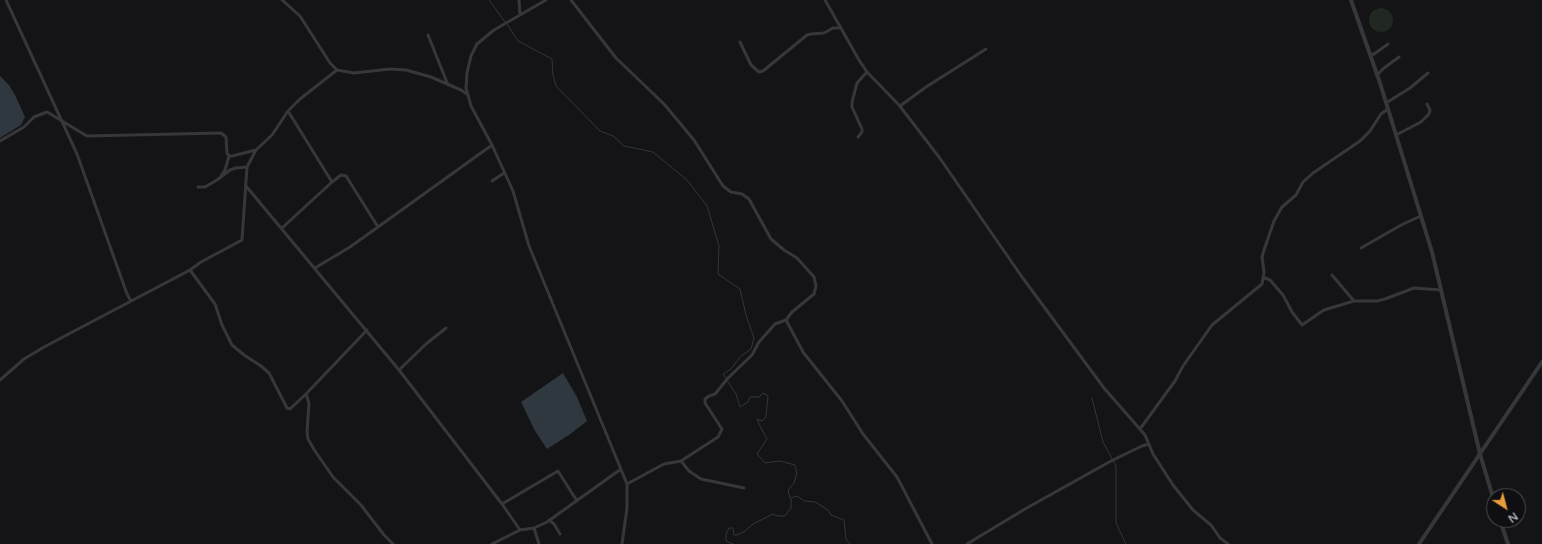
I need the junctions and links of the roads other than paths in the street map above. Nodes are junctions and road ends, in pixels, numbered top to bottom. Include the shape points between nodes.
1 (6, 0) edge
2 (282, 0) edge
3 (289, 0) edge
4 (519, 0) edge
5 (546, 0) edge
6 (571, 0) edge
7 (825, 0) edge
8 (1351, 0) edge
9 (290, 6) junction
10 (520, 15) junction
11 (840, 28) junction
12 (428, 35) dead end
13 (740, 42) dead end
14 (1388, 44) dead end
15 (986, 49) dead end
16 (1370, 55) junction
17 (1399, 57) dead end
18 (337, 70) junction
19 (867, 72) junction
20 (1428, 73) dead end
21 (1377, 75) junction
22 (448, 85) junction
23 (467, 94) junction
24 (1386, 103) junction
25 (1427, 104) dead end
26 (900, 106) junction
27 (1388, 109) junction
28 (288, 111) junction
29 (62, 120) junction
30 (1396, 135) junction
31 (858, 137) dead end
32 (0, 140) edge
33 (492, 145) junction
34 (256, 150) junction
35 (229, 156) junction
36 (247, 167) junction
37 (504, 173) junction
38 (217, 180) junction
39 (492, 181) dead end
40 (332, 182) junction
41 (245, 185) junction
42 (198, 187) dead end
43 (205, 187) junction
44 (202, 190) dead end
45 (1421, 216) junction
46 (378, 227) junction
47 (282, 228) junction
48 (1361, 248) dead end
49 (315, 268) junction
50 (190, 270) junction
51 (1332, 275) dead end
52 (1263, 276) junction
53 (1441, 290) junction
54 (131, 301) junction
55 (1354, 301) junction
56 (786, 320) junction
57 (446, 328) dead end
58 (367, 330) junction
59 (1542, 362) edge
60 (399, 370) junction
61 (0, 380) edge
62 (306, 394) junction
63 (1140, 429) junction
64 (1149, 444) junction
65 (1480, 454) junction
66 (681, 461) junction
67 (621, 469) junction
68 (627, 484) junction
69 (744, 488) dead end
70 (1490, 488) edge
71 (577, 501) junction
72 (502, 504) junction
73 (549, 520) junction
74 (534, 528) junction
75 (1503, 528) edge
76 (520, 530) junction
77 (560, 534) dead end
78 (393, 544) edge
79 (492, 544) edge
80 (538, 544) edge
81 (622, 544) edge
82 (932, 544) edge
83 (967, 544) edge
84 (1228, 544) edge
85 (1419, 544) edge
86 (1508, 544) edge

1 - 29 street
2 - 9 street
3 - 9 street
4 - 10 street
5 - 10 street
6 - 56 street via 616,58 664,104 694,140 723,186 749,199 771,239 797,258 814,277 814,294
7 - 11 street
8 - 16 street
9 - 18 street via 300,16
10 - 23 street via 494,30 477,44 467,73
11 - 13 street via 807,35 759,72 751,65
11 - 19 street
12 - 22 street
14 - 16 street
15 - 26 street
16 - 21 street
17 - 21 street
18 - 22 street via 354,73 406,70
18 - 28 street
19 - 26 street
19 - 31 street via 857,83 852,102 862,129
20 - 24 street
21 - 24 street
22 - 23 street
23 - 33 street
24 - 27 street
25 - 30 street via 1429,114 1421,122
26 - 63 street via 1104,388
27 - 30 street
27 - 52 street via 1360,141 1303,182 1296,195 1282,207 1274,221 1262,257
28 - 34 street via 272,135
28 - 40 street
29 - 32 street via 48,112 41,114
29 - 35 street via 87,136 221,133 226,137
29 - 54 street
30 - 45 street
33 - 37 street
33 - 46 street
34 - 35 street
34 - 36 street
35 - 38 street via 225,170
36 - 38 street via 230,170
36 - 41 street
37 - 39 street
37 - 67 street via 513,191 529,246
38 - 43 street
40 - 46 street via 341,175 346,176
40 - 47 street
41 - 47 street
41 - 50 street via 242,240
42 - 43 street
43 - 44 street
45 - 48 street
45 - 53 street
46 - 49 street
47 - 49 street
49 - 58 street
50 - 54 street
50 - 62 street via 215,304 232,345 268,373 287,408
51 - 55 street
52 - 55 street via 1283,295 1302,325 1324,310
52 - 63 street via 1262,284 1212,325
53 - 55 street via 1414,288 1381,300
53 - 65 street
54 - 61 street via 24,358
56 - 66 street via 776,324 759,342 752,355 715,394 704,399 722,428 721,433 716,439
56 - 82 street via 803,352 897,477
57 - 60 street
58 - 60 street
58 - 62 street
59 - 65 street
60 - 72 street
62 - 78 street via 308,439 333,477 361,505
63 - 64 street
64 - 83 street via 1113,460
64 - 84 street via 1173,485 1193,510
65 - 70 street
65 - 85 street
66 - 68 street via 664,464
66 - 69 street via 689,471 701,479
67 - 68 street
67 - 71 street
68 - 81 street
71 - 72 street via 558,471
71 - 73 street
72 - 76 street
73 - 74 street
73 - 77 street
74 - 76 street
74 - 80 street
75 - 86 street
76 - 79 street

